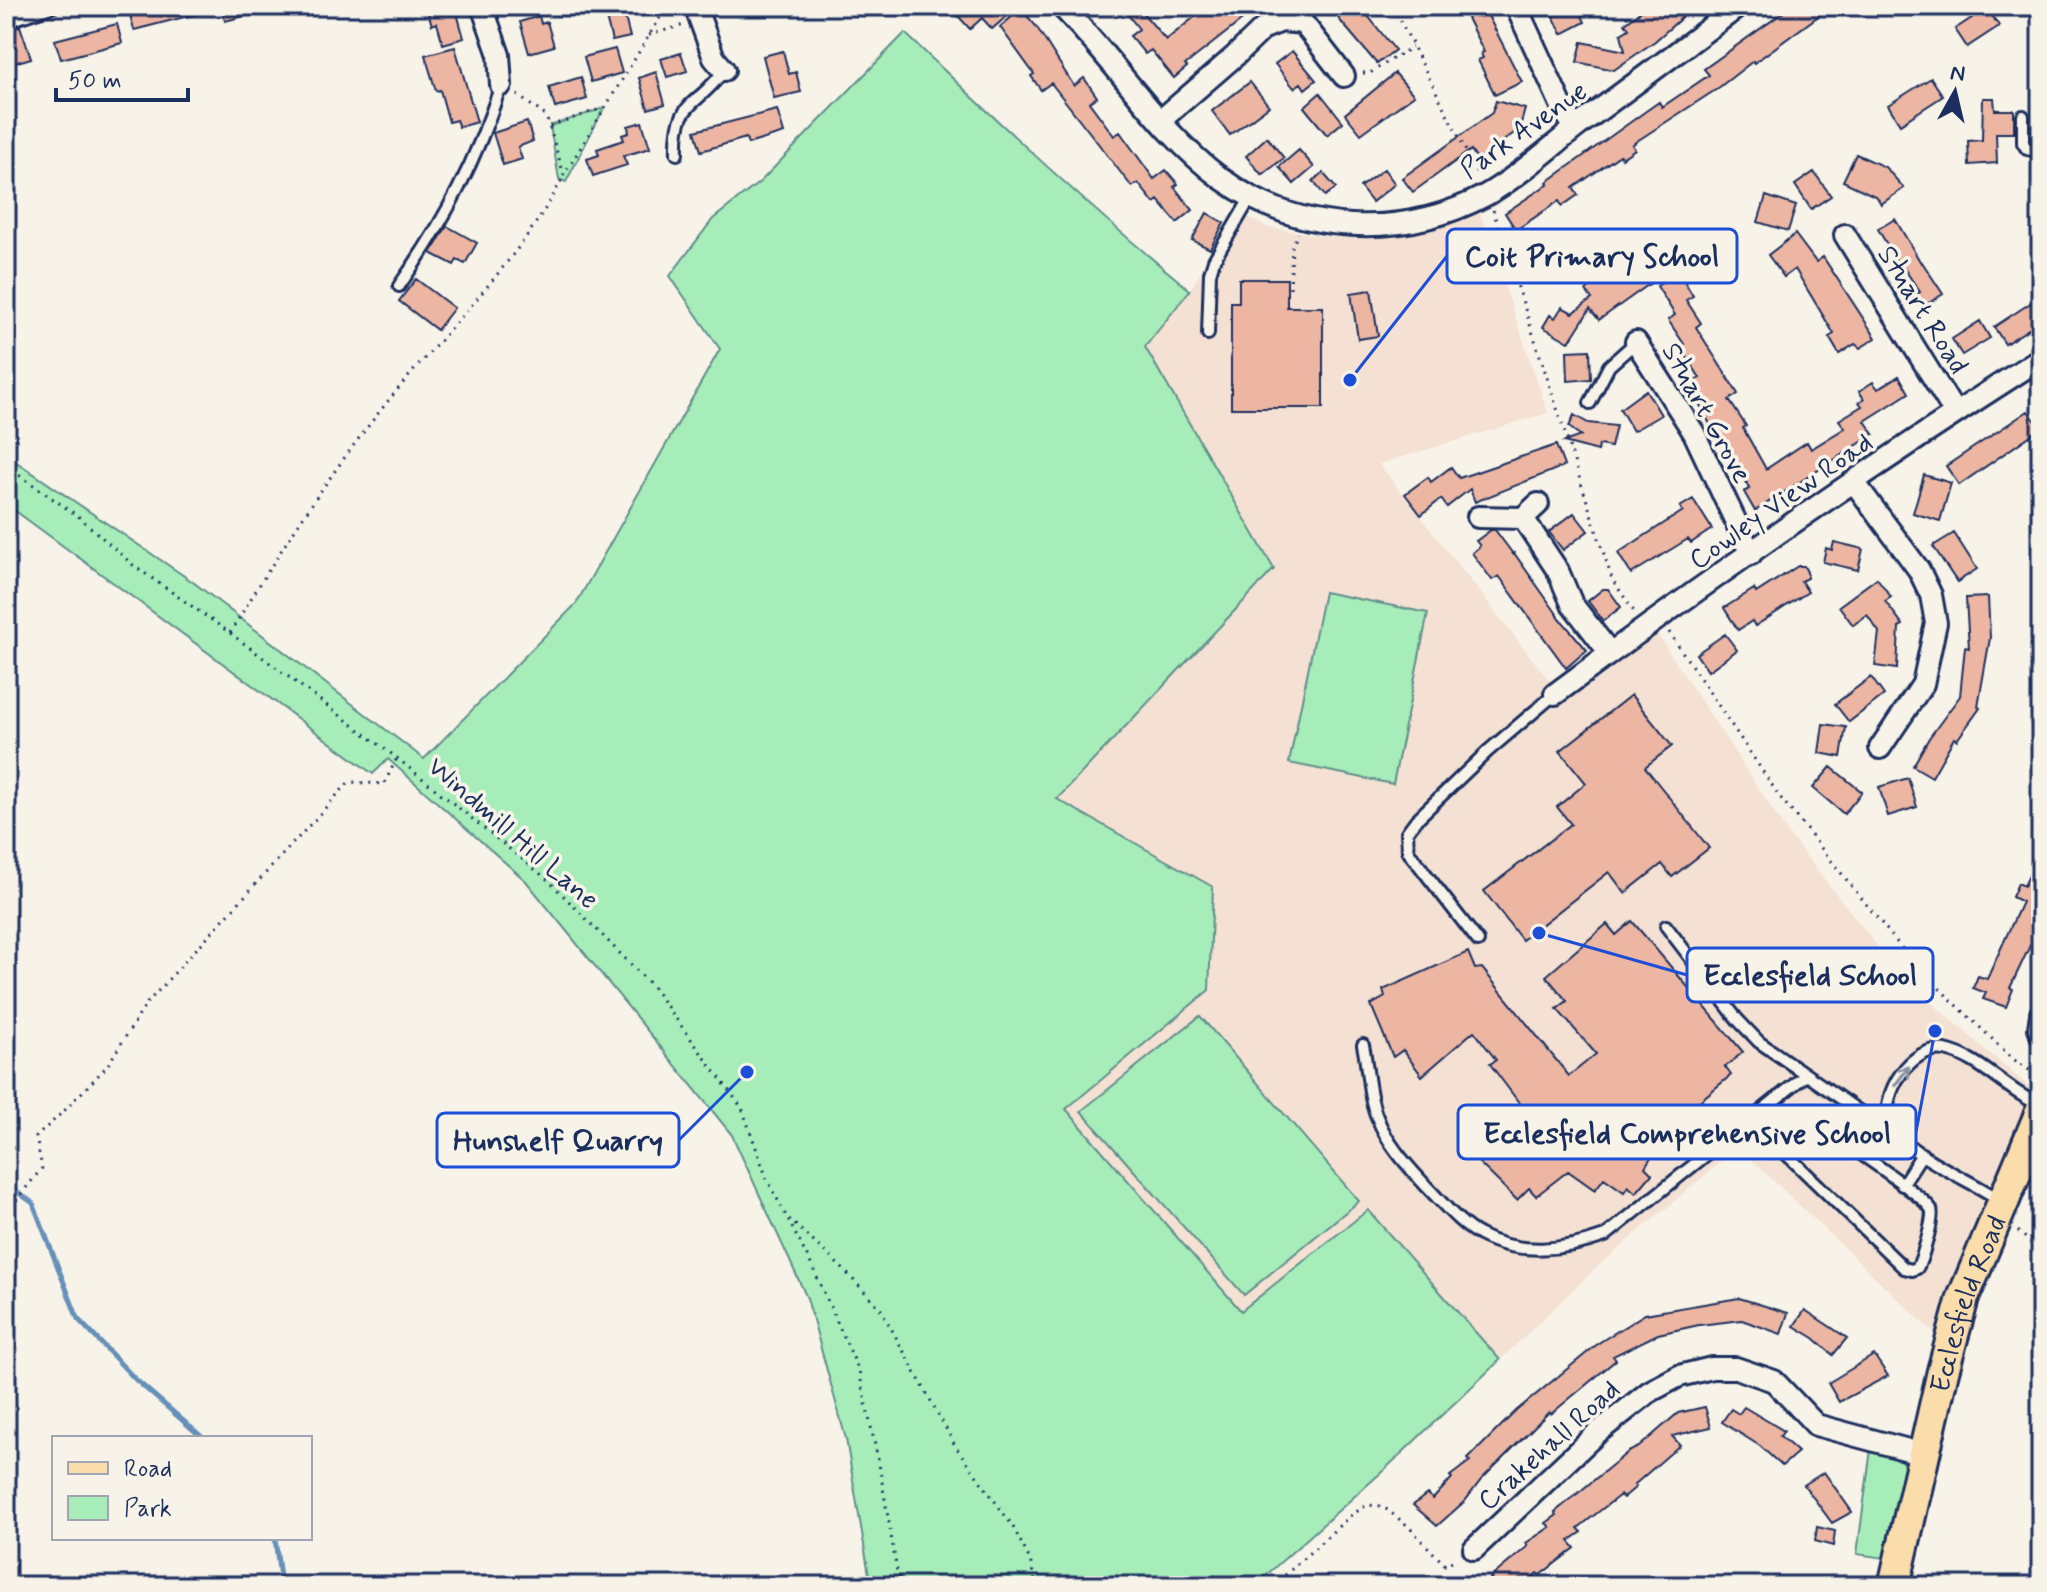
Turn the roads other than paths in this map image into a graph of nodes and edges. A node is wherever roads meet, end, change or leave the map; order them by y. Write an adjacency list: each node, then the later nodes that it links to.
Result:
1 (54, 6): 7 (lane)
2 (482, 6): 10 (street)
3 (1061, 6): 12 (street, Park Avenue)
4 (1516, 6): 13 (street)
5 (1739, 6): 13 (street, Park Avenue)
6 (698, 13): 8 (street)
7 (6, 22)
8 (724, 70): 15 (lane)
9 (1344, 76): 12 (street)
10 (501, 85): 18 (lane)
11 (2023, 116): 14 (lane)
12 (1161, 120): 16 (street, Park Avenue)
13 (1575, 128): 16 (street, Park Avenue)
14 (2041, 152)
15 (677, 154)
16 (1251, 197): 19 (lane)
17 (1845, 235): 23 (street, Stuart Road)
18 (399, 286)
19 (1208, 334)
20 (1636, 342): 22 (lane); 26 (street, Stuart Grove)
21 (2041, 358): 23 (street, Cowley View Road)
22 (1590, 403)
23 (1955, 413): 24 (street, Cowley View Road)
24 (1854, 482): 26 (street, Cowley View Road); 29 (street)
25 (1478, 517): 27 (street)
26 (1751, 554): 27 (street, Cowley View Road)
27 (1610, 653): 28 (street, Cowley View Road)
28 (1555, 694): 31 (lane)
29 (1880, 748)
30 (1666, 926): 35 (lane)
31 (1478, 941)
32 (2041, 1014): 33 (street)
33 (2041, 1035)
34 (1363, 1045): 35 (lane)
35 (1806, 1075): 38 (lane)
36 (2041, 1105): 38 (lane, one-way to 36)
37 (2041, 1112): 41 (main road, Ecclesfield Road)
38 (1890, 1124): 39 (lane)
39 (1922, 1154): 40 (lane); 41 (lane)
40 (1902, 1185): 40 (lane)
41 (2000, 1207): 42 (main road, Ecclesfield Road)
42 (1923, 1454): 43 (street, Crakehall Road); 44 (main road, Ecclesfield Road)
43 (1474, 1549)
44 (1894, 1586)

